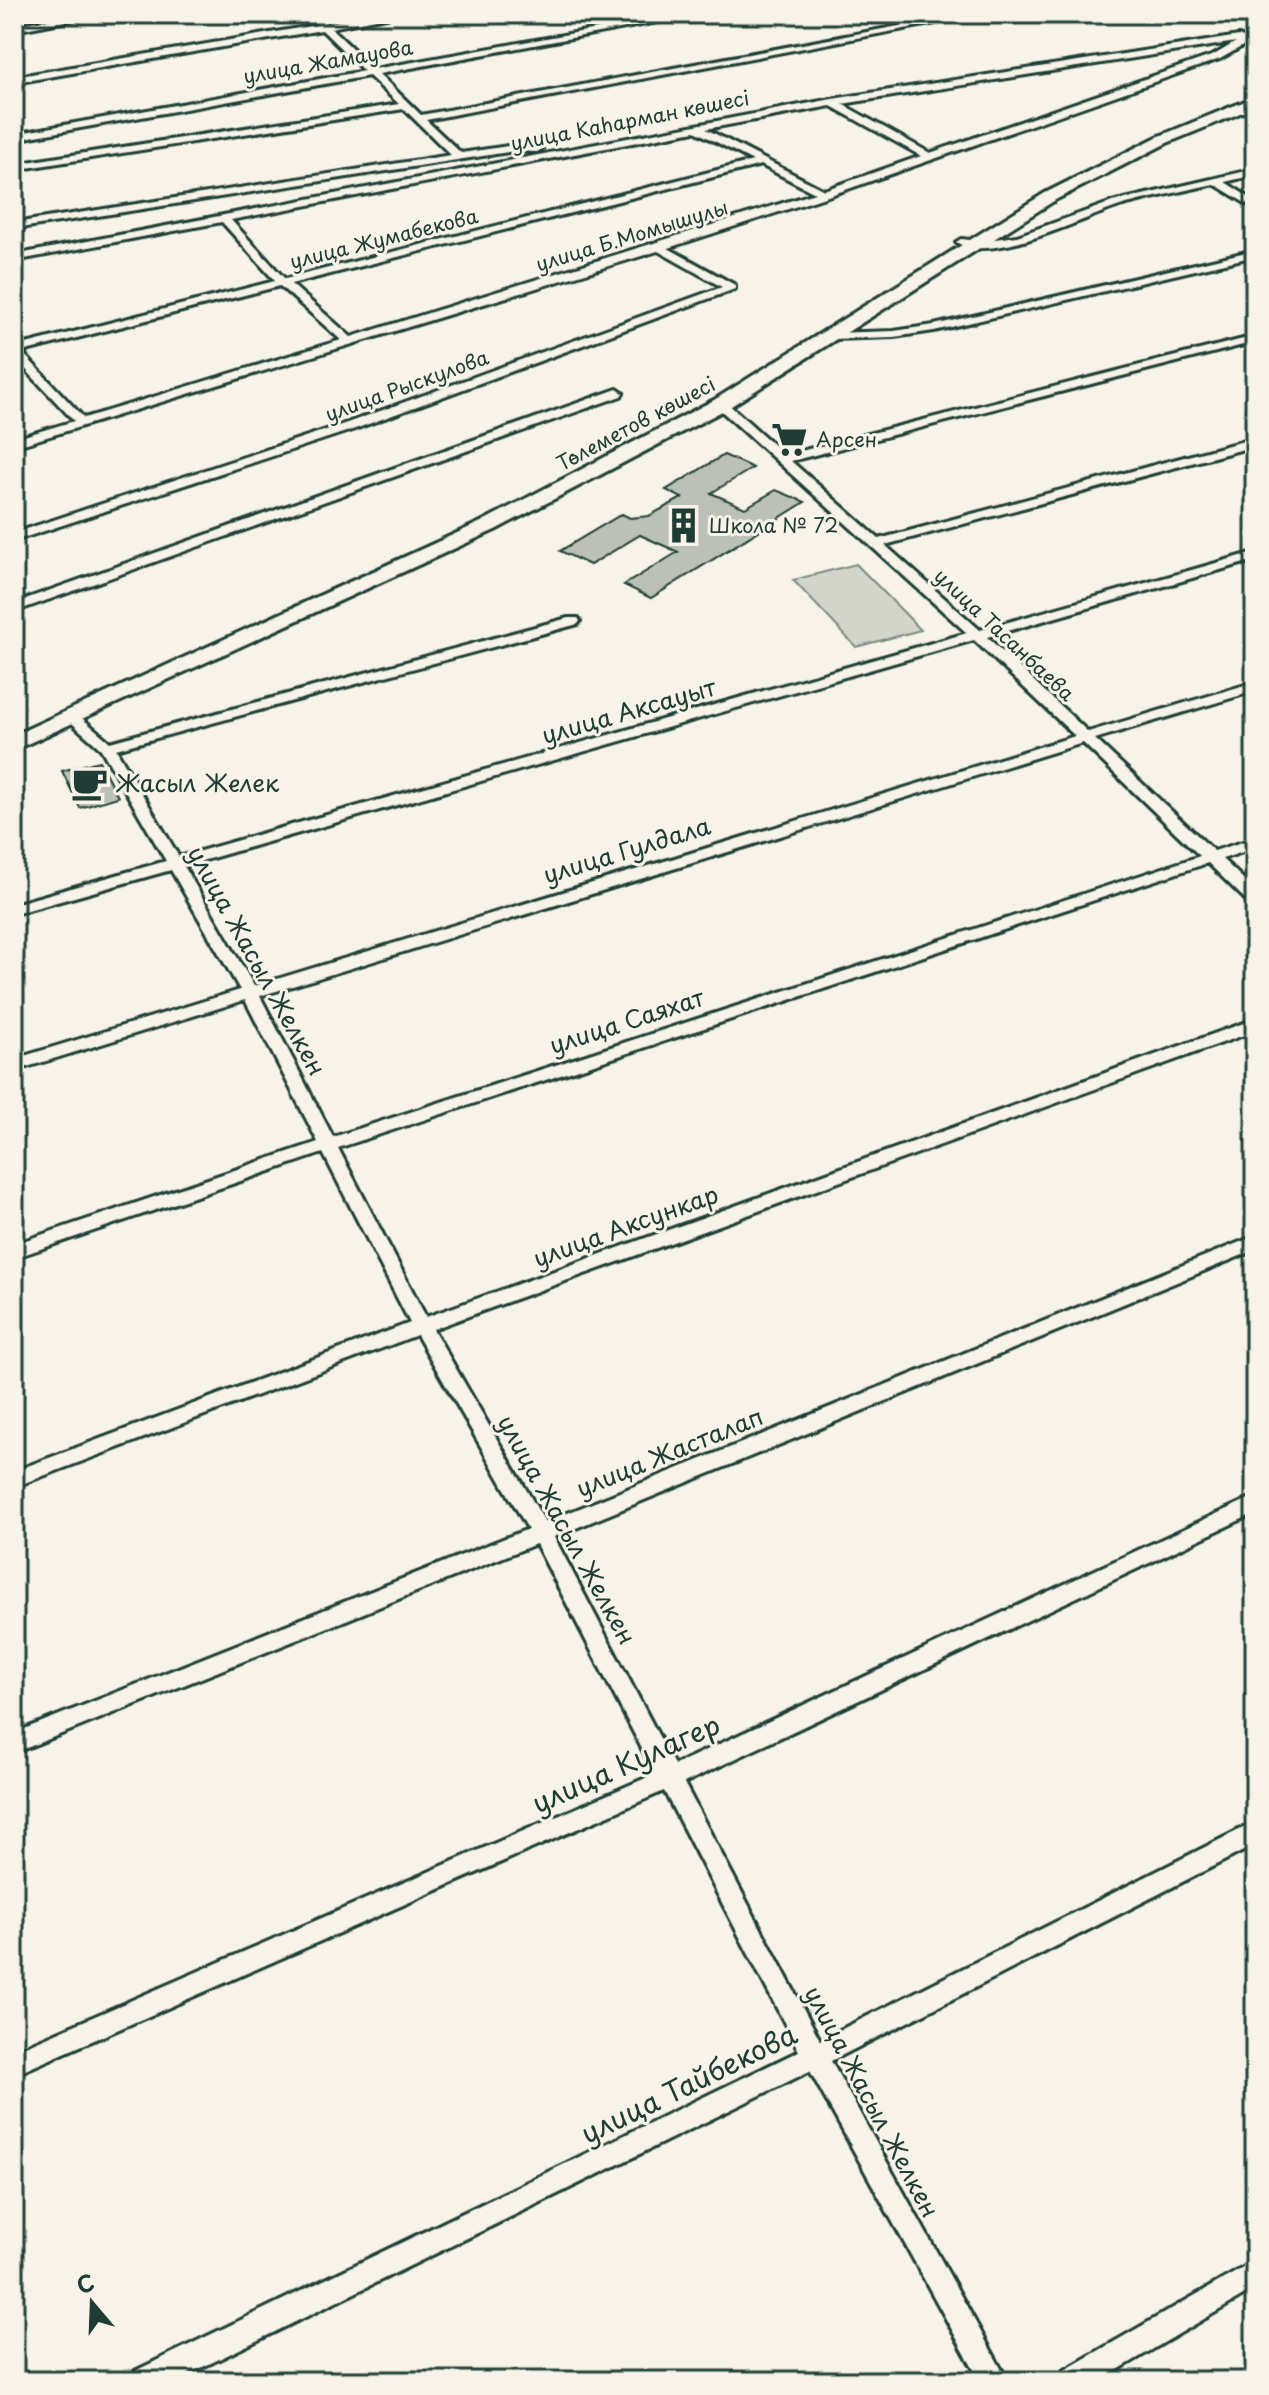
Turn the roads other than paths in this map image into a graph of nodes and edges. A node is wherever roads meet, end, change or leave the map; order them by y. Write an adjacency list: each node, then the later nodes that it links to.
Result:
1 (98, 14): 8 (street)
2 (311, 14): 7 (street)
3 (396, 14): 7 (street)
4 (695, 14): 10 (street, улица Жамауова)
5 (978, 14): 6 (street)
6 (958, 16): 16 (street)
7 (324, 26): 10 (street); 11 (street)
8 (14, 28)
9 (1253, 37): 13 (street, улица Каһарман көшесі); 20 (street, улица Б.Момышулы)
10 (371, 72): 15 (street); 18 (street, улица Жамауова)
11 (14, 80)
12 (1255, 95): 30 (main road, Төлеметов көшесі)
13 (832, 102): 17 (street, улица Каһарман көшесі); 20 (street)
14 (1255, 102): 30 (main road, Төлеметов көшесі)
15 (407, 106): 16 (street); 23 (street)
16 (420, 118): 21 (street)
17 (694, 127): 19 (street, улица Каһарман көшесі); 22 (street)
18 (14, 137)
19 (547, 154): 21 (street); 28 (street, улица Каһарман көшесі)
20 (928, 156): 26 (street, улица Б.Момышулы)
21 (459, 157): 29 (street)
22 (762, 162): 26 (street); 34 (street, улица Жумабекова)
23 (14, 167)
24 (1255, 172): 25 (street)
25 (1216, 181): 27 (street); 30 (street)
26 (824, 194): 31 (street, улица Б.Момышулы)
27 (1255, 206)
28 (224, 218): 33 (street, улица Каһарман көшесі); 34 (street)
29 (14, 226)
30 (968, 243): 35 (main road, Төлеметов көшесі); 53 (main road, Төлеметов көшесі)
31 (659, 247): 37 (street, улица Б.Момышулы); 45 (street, улица Рыскулова)
32 (1255, 253): 35 (street)
33 (14, 258)
34 (283, 283): 37 (street); 38 (street, улица Жумабекова)
35 (832, 336): 40 (main road, Төлеметов көшесі)
36 (1255, 339): 44 (street)
37 (349, 341): 41 (street, улица Б.Момышулы)
38 (14, 350): 41 (street)
39 (617, 393): 48 (street)
40 (721, 404): 44 (street, улица Тасанбаева); 52 (main road, Төлеметов көшесі)
41 (82, 423): 43 (street, улица Б.Момышулы)
42 (1255, 442): 46 (street)
43 (14, 443)
44 (783, 459): 46 (street, улица Тасанбаева)
45 (14, 537)
46 (876, 544): 50 (street, улица Тасанбаева)
47 (1255, 556): 50 (street, улица Аксауыт)
48 (14, 608)
49 (573, 621): 56 (street)
50 (977, 635): 54 (street, улица Тасанбаева); 59 (street, улица Аксауыт)
51 (1255, 686): 54 (street, улица Гулдала)
52 (72, 717): 55 (main road, Төлеметов көшесі); 56 (street, улица Жасыл Желкен)
53 (14, 731)
54 (1085, 738): 58 (street, улица Тасанбаева); 62 (street, улица Гулдала)
55 (14, 743)
56 (107, 747): 59 (street, улица Жасыл Желкен)
57 (1255, 843): 58 (street, улица Саяхат)
58 (1211, 857): 60 (street, улица Тасанбаева); 65 (street, улица Саяхат)
59 (173, 864): 61 (street, улица Аксауыт); 62 (street, улица Жасыл Желкен)
60 (1255, 899)
61 (14, 909)
62 (249, 991): 64 (street, улица Гулдала); 65 (street, улица Жасыл Желкен)
63 (1255, 1025): 68 (street, улица Аксункар)
64 (14, 1065)
65 (327, 1145): 67 (street, улица Саяхат); 68 (street, улица Жасыл Желкен)
66 (1255, 1243): 71 (street, улица Жасталап)
67 (14, 1251)
68 (421, 1326): 69 (street, улица Аксункар); 71 (street, улица Жасыл Желкен)
69 (14, 1479)
70 (1255, 1504): 73 (street, улица Кулагер)
71 (541, 1533): 72 (street, улица Жасталап); 73 (street, улица Жасыл Желкен)
72 (14, 1743)
73 (670, 1778): 75 (street, улица Жасыл Желкен); 76 (street, улица Кулагер)
74 (1255, 1833): 75 (street, улица Тайбекова)
75 (815, 2056): 78 (street, улица Тайбекова); 79 (street, улица Жасыл Желкен)
76 (14, 2063)
77 (1255, 2274): 80 (street)
78 (145, 2381)
79 (995, 2381)
80 (1073, 2381)

